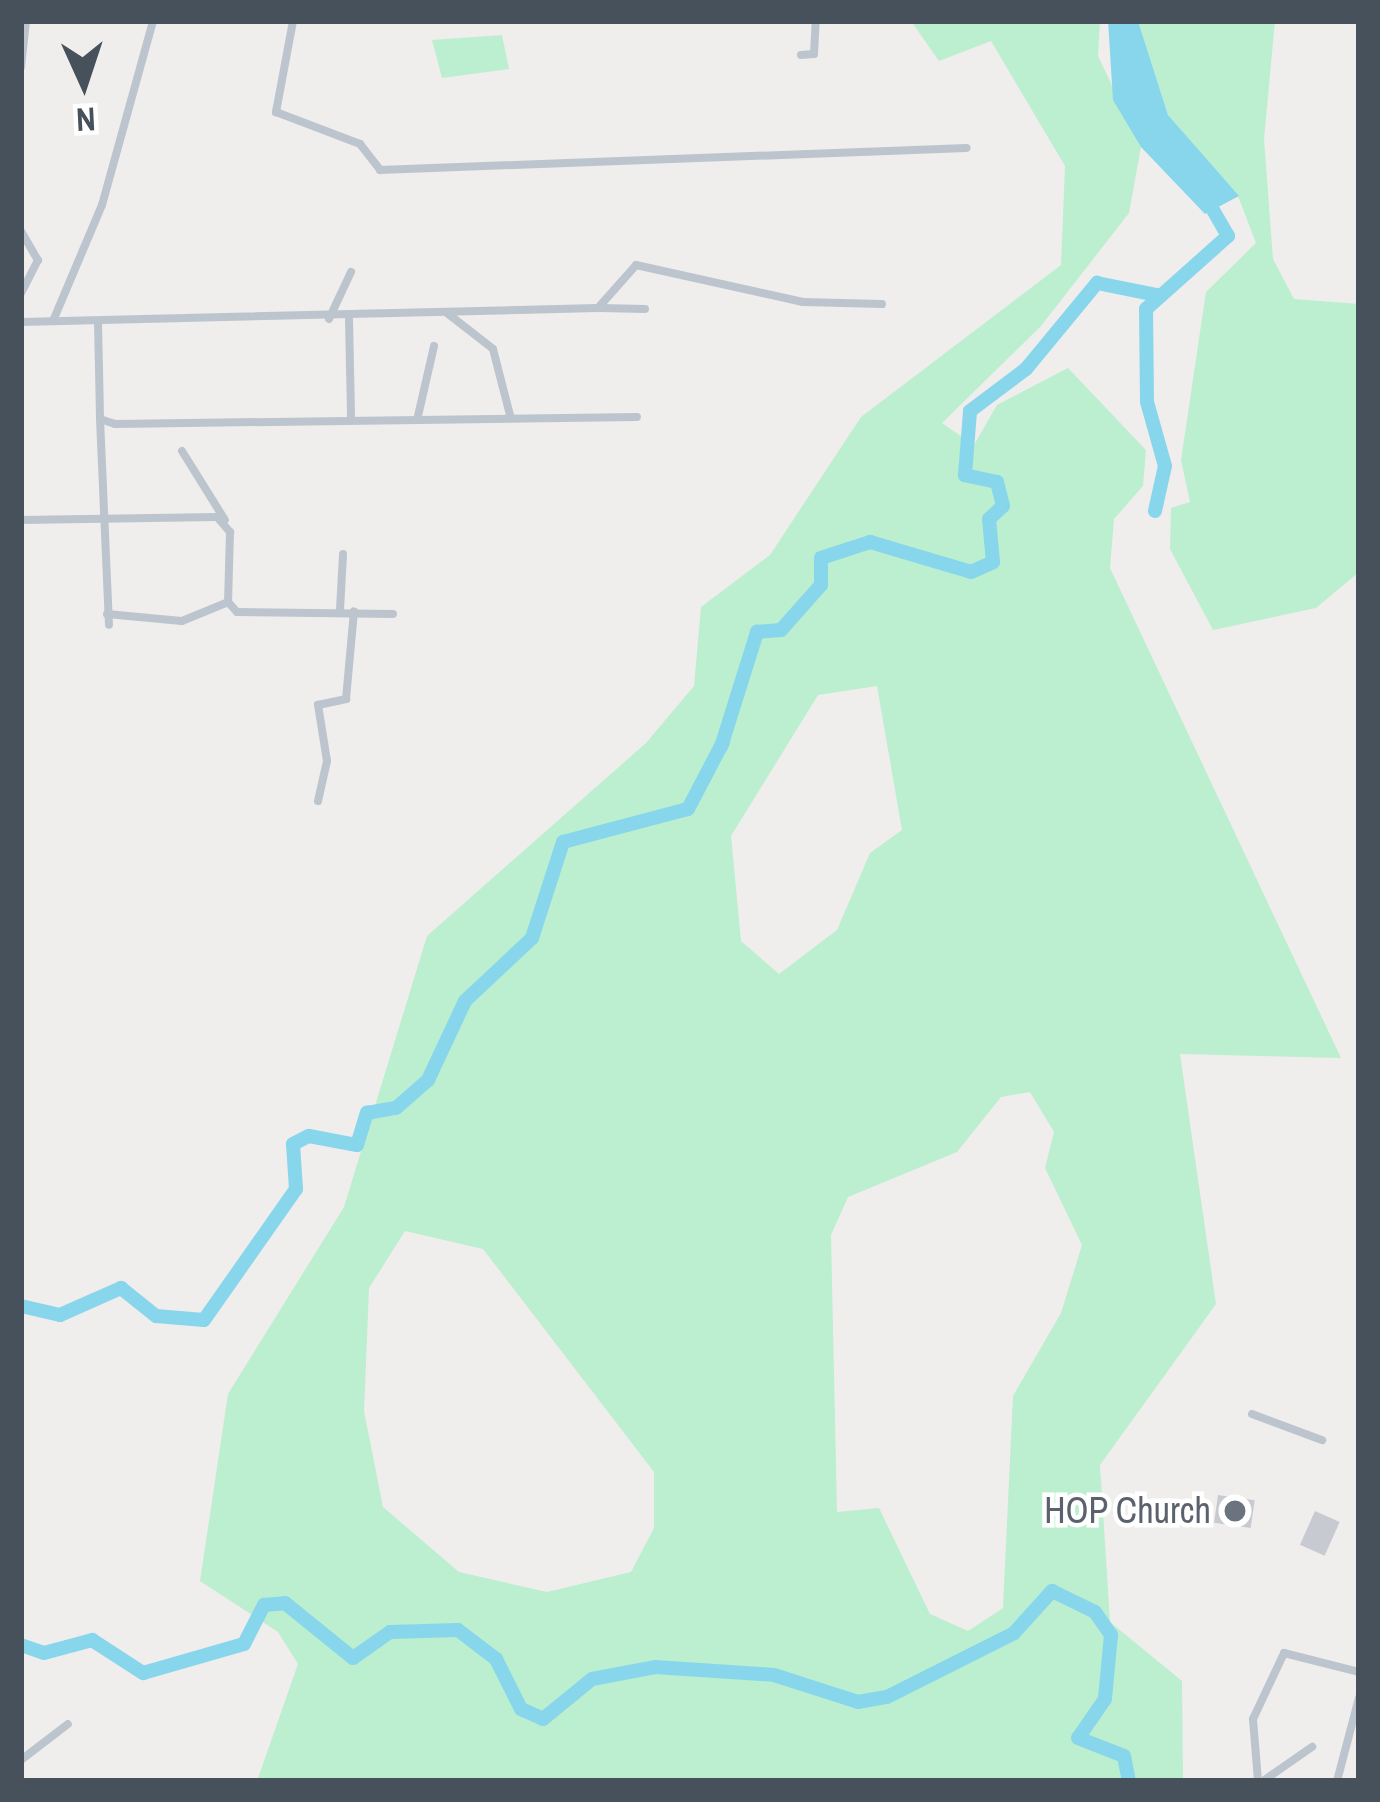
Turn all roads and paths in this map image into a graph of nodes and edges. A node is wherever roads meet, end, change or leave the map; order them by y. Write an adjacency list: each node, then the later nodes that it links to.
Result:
1 (26, 21): 6 (street)
2 (153, 21): 17 (street)
3 (293, 21): 7 (street)
4 (816, 21): 5 (street)
5 (800, 55)
6 (21, 67)
7 (967, 148)
8 (21, 231): 10 (street)
9 (351, 272): 16 (street)
10 (21, 293)
11 (882, 304): 12 (street)
12 (598, 308): 13 (street); 14 (street)
13 (645, 309)
14 (447, 313): 15 (street); 21 (street)
15 (349, 319): 16 (street); 24 (street)
16 (328, 320): 19 (street)
17 (53, 321): 18 (street); 19 (street)
18 (21, 322)
19 (98, 322): 25 (street)
20 (434, 346): 22 (street)
21 (510, 415): 22 (street); 23 (street)
22 (418, 416): 24 (street)
23 (637, 417)
24 (351, 418): 25 (street)
25 (100, 419): 28 (street)
26 (182, 451): 29 (street)
27 (21, 520): 28 (street)
28 (101, 520): 29 (street); 31 (street)
29 (225, 520): 31 (street)
30 (343, 554): 32 (street)
31 (228, 602): 32 (street)
32 (340, 610): 33 (street)
33 (354, 611): 34 (street); 35 (street)
34 (393, 614)
35 (318, 801)
36 (1252, 1414): 37 (street)
37 (1322, 1440)
38 (1359, 1672): 43 (street)
39 (1359, 1698): 44 (street)
40 (68, 1724): 42 (street)
41 (1312, 1747): 43 (street)
42 (21, 1760)
43 (1260, 1781)
44 (1337, 1781)

